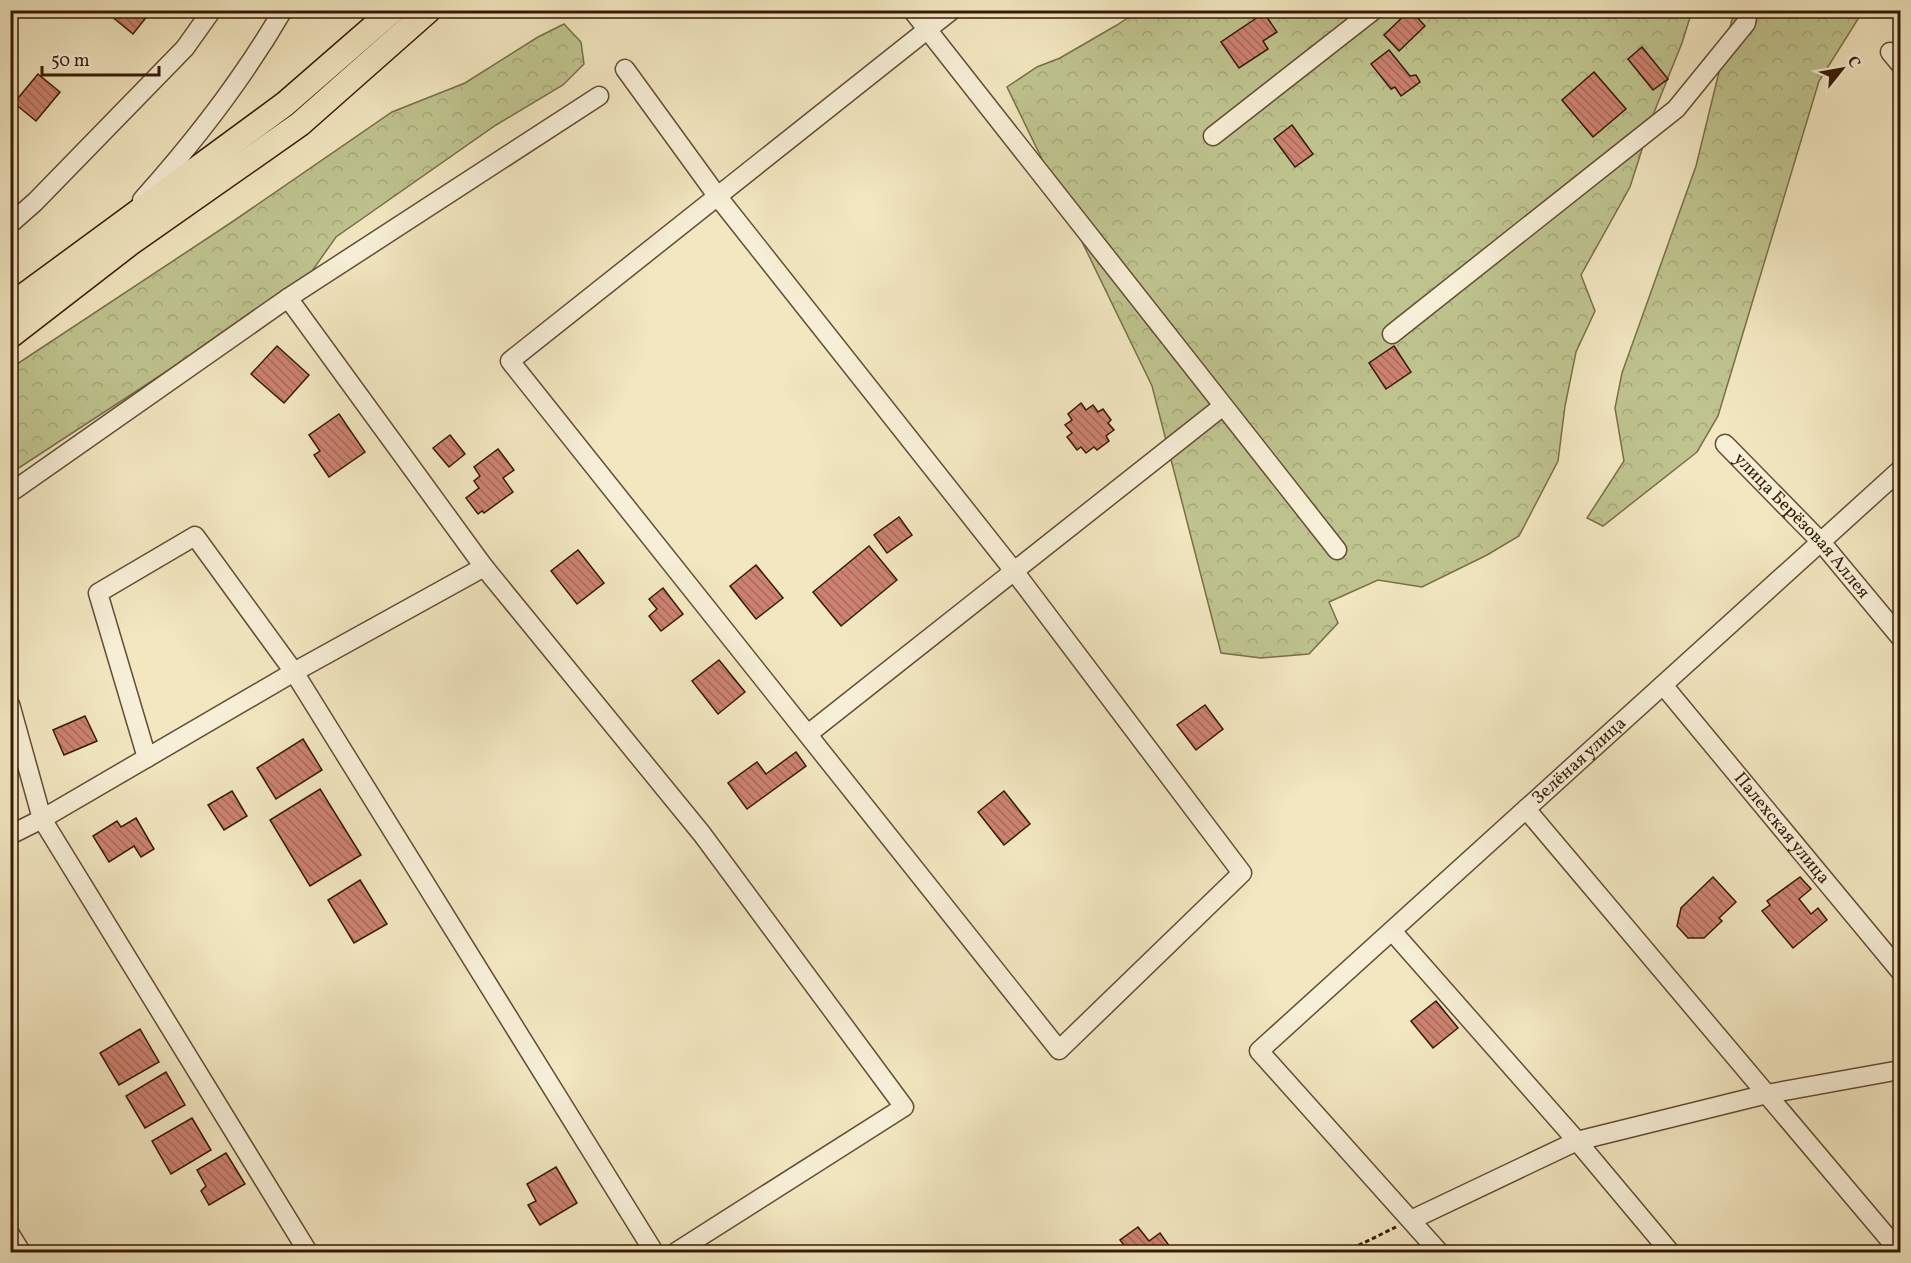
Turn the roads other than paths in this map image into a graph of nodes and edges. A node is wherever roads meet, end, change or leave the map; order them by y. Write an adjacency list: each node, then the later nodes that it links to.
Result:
1 (212, 10): 14 (street)
2 (283, 10): 15 (street)
3 (393, 10): 15 (main road)
4 (429, 10): 15 (main road)
5 (912, 10): 9 (street)
6 (952, 10): 9 (street)
7 (1374, 10): 12 (street)
8 (1748, 10): 18 (street)
9 (927, 30): 13 (street); 20 (street)
10 (625, 69): 13 (street)
11 (599, 96): 16 (street)
12 (1213, 136)
13 (718, 197): 27 (street); 32 (street)
14 (10, 225)
15 (123, 236): 17 (main road); 19 (main road)
16 (288, 298): 23 (street); 26 (street)
17 (10, 306)
18 (1392, 334)
19 (10, 336)
20 (1223, 406): 25 (street); 27 (street)
21 (1725, 444): 24 (street, улица Берёзовая Аллея)
22 (1900, 470): 24 (street, Зелёная улица)
23 (10, 492)
24 (1821, 542): 28 (street, улица Берёзовая Аллея); 30 (street, Зелёная улица)
25 (1337, 550)
26 (484, 567): 29 (street); 48 (street)
27 (1014, 571): 32 (street); 32 (street)
28 (1900, 637)
29 (294, 672): 33 (street); 33 (street); 47 (street)
30 (1663, 685): 34 (street, Зелёная улица); 38 (street, Палехская улица)
31 (10, 704): 35 (street)
32 (808, 734)
33 (147, 758): 35 (street)
34 (1526, 809): 37 (street, Зелёная улица); 40 (street)
35 (42, 819): 36 (street); 46 (street)
36 (10, 835)
37 (1392, 931): 41 (street); 42 (street, Зелёная улица)
38 (1900, 970)
39 (1900, 1070): 40 (street)
40 (1767, 1094): 41 (street); 44 (street)
41 (1577, 1141): 42 (street); 50 (street)
42 (1411, 1220): 49 (street)
43 (10, 1234): 45 (street)
44 (1899, 1251)
45 (21, 1252)
46 (308, 1252)
47 (654, 1252)
48 (676, 1252)
49 (1439, 1252)
50 (1670, 1252)

